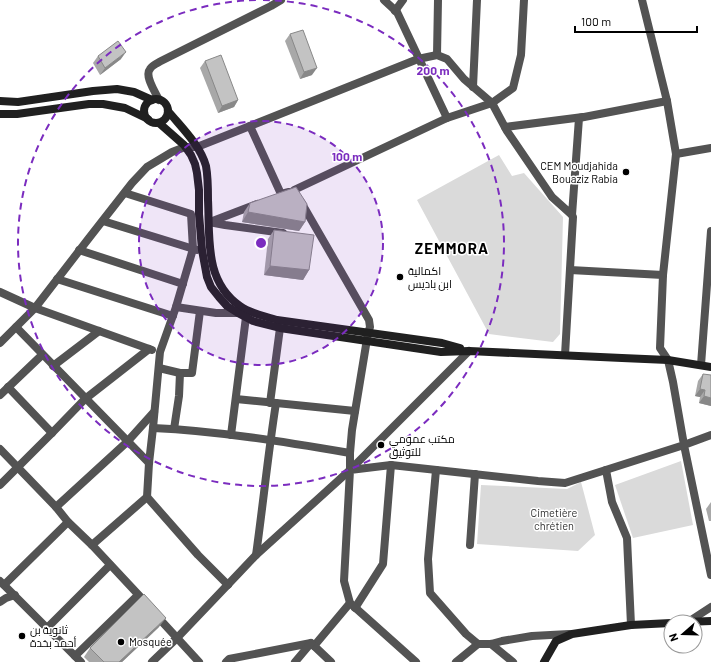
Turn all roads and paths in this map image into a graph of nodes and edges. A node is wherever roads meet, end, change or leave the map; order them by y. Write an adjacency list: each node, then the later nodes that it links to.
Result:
1 (281, 0): 12 (street)
2 (384, 0): 8 (street)
3 (404, 0): 8 (street)
4 (438, 0): 9 (street)
5 (477, 0): 11 (street)
6 (524, 0): 15 (street)
7 (642, 0): 14 (street)
8 (395, 11): 10 (street)
9 (437, 55): 10 (street); 11 (street)
10 (418, 59): 19 (street); 22 (street)
11 (473, 87): 15 (street)
12 (156, 100): 13 (main road); 16 (main road); 20 (main road)
13 (0, 101)
14 (667, 101): 18 (street); 27 (street)
15 (492, 103): 19 (street); 23 (street)
16 (168, 111): 21 (main road); 25 (main road)
17 (0, 114): 20 (main road)
18 (583, 117): 23 (street); 31 (street)
19 (446, 118): 28 (street)
20 (148, 119): 21 (main road)
21 (159, 123): 24 (main road)
22 (250, 126): 25 (street); 30 (street)
23 (505, 127): 31 (street)
24 (185, 147): 25 (street); 29 (street); 38 (main road)
25 (196, 147): 33 (main road)
26 (711, 148): 27 (street)
27 (676, 154): 41 (street)
28 (294, 190): 30 (street); 54 (street)
29 (125, 193): 32 (street); 36 (street)
30 (274, 197): 33 (street)
31 (572, 215): 40 (street)
32 (103, 221): 36 (street); 37 (street)
33 (209, 222): 35 (street); 54 (main road)
34 (711, 231): 39 (street)
35 (293, 235)
36 (193, 249): 38 (street); 43 (street)
37 (79, 250): 42 (street); 43 (street)
38 (202, 252): 48 (main road)
39 (710, 256): 62 (street)
40 (570, 270): 41 (street); 59 (street)
41 (663, 275): 61 (street)
42 (57, 279): 46 (street); 49 (street)
43 (183, 284): 45 (street)
44 (0, 292): 46 (street)
45 (176, 306): 47 (street); 49 (street)
46 (35, 308): 51 (street); 53 (street)
47 (200, 311): 48 (street); 66 (street)
48 (238, 313): 50 (main road)
49 (173, 316): 58 (street)
50 (246, 317): 52 (main road); 70 (street)
51 (16, 327): 55 (street); 60 (street)
52 (280, 328): 54 (main road); 71 (street)
53 (99, 331): 56 (street); 63 (street)
54 (367, 337): 57 (main road); 72 (street)
55 (0, 343)
56 (149, 349): 58 (street); 69 (street)
57 (468, 351): 59 (main road); 87 (street)
58 (160, 352): 65 (street)
59 (565, 354): 61 (main road)
60 (42, 355): 63 (street); 67 (street)
61 (668, 360): 62 (main road); 81 (street)
62 (701, 365): 64 (main road)
63 (53, 366): 69 (street)
64 (711, 367)
65 (159, 368): 66 (street); 73 (street)
66 (180, 373): 75 (street)
67 (8, 387): 68 (street); 76 (street)
68 (0, 395)
69 (85, 399): 76 (street); 80 (street)
70 (236, 400): 71 (street); 77 (street)
71 (273, 403): 72 (street); 79 (street)
72 (355, 411): 83 (street)
73 (154, 412): 74 (street); 80 (street)
74 (153, 428): 75 (street); 84 (street)
75 (174, 429): 77 (street)
76 (52, 434): 86 (street)
77 (231, 435): 79 (street)
78 (711, 435): 81 (street)
79 (270, 440): 83 (street); 99 (street)
80 (127, 442): 84 (street); 93 (street)
81 (684, 445): 89 (street); 96 (street)
82 (0, 449): 86 (street)
83 (350, 454): 87 (street)
84 (149, 463): 92 (street)
85 (391, 465): 87 (street); 88 (street); 107 (street)
86 (18, 468): 91 (street); 93 (street)
87 (350, 470): 99 (street); 107 (street)
88 (436, 470): 90 (street); 115 (street)
89 (606, 470): 90 (street); 111 (street)
90 (475, 474): 98 (street)
91 (0, 485)
92 (147, 497): 97 (street); 103 (street)
93 (56, 507): 94 (street)
94 (68, 522): 97 (street); 102 (street)
95 (711, 529): 96 (street)
96 (702, 530): 101 (street)
97 (92, 545): 100 (street)
98 (470, 545)
99 (256, 555): 103 (street)
100 (110, 565): 105 (street); 112 (street)
101 (711, 575)
102 (2, 583): 104 (street)
103 (228, 585): 114 (street)
104 (15, 595): 106 (street); 112 (street)
105 (138, 595): 114 (street); 118 (street)
106 (0, 602)
107 (352, 605): 117 (street); 124 (street)
108 (711, 607): 109 (street)
109 (700, 614)
110 (663, 623): 111 (main road)
111 (631, 625): 113 (main road)
112 (47, 628): 118 (street)
113 (572, 634): 116 (street); 127 (main road)
114 (177, 638): 119 (street); 120 (street)
115 (478, 644): 116 (street); 125 (street)
116 (491, 644): 126 (street)
117 (312, 645): 121 (street); 122 (street); 123 (street)
118 (78, 659)
119 (152, 662)
120 (199, 662)
121 (226, 662)
122 (295, 662)
123 (332, 662)
124 (416, 662)
125 (456, 662)
126 (513, 662)
127 (544, 662)

